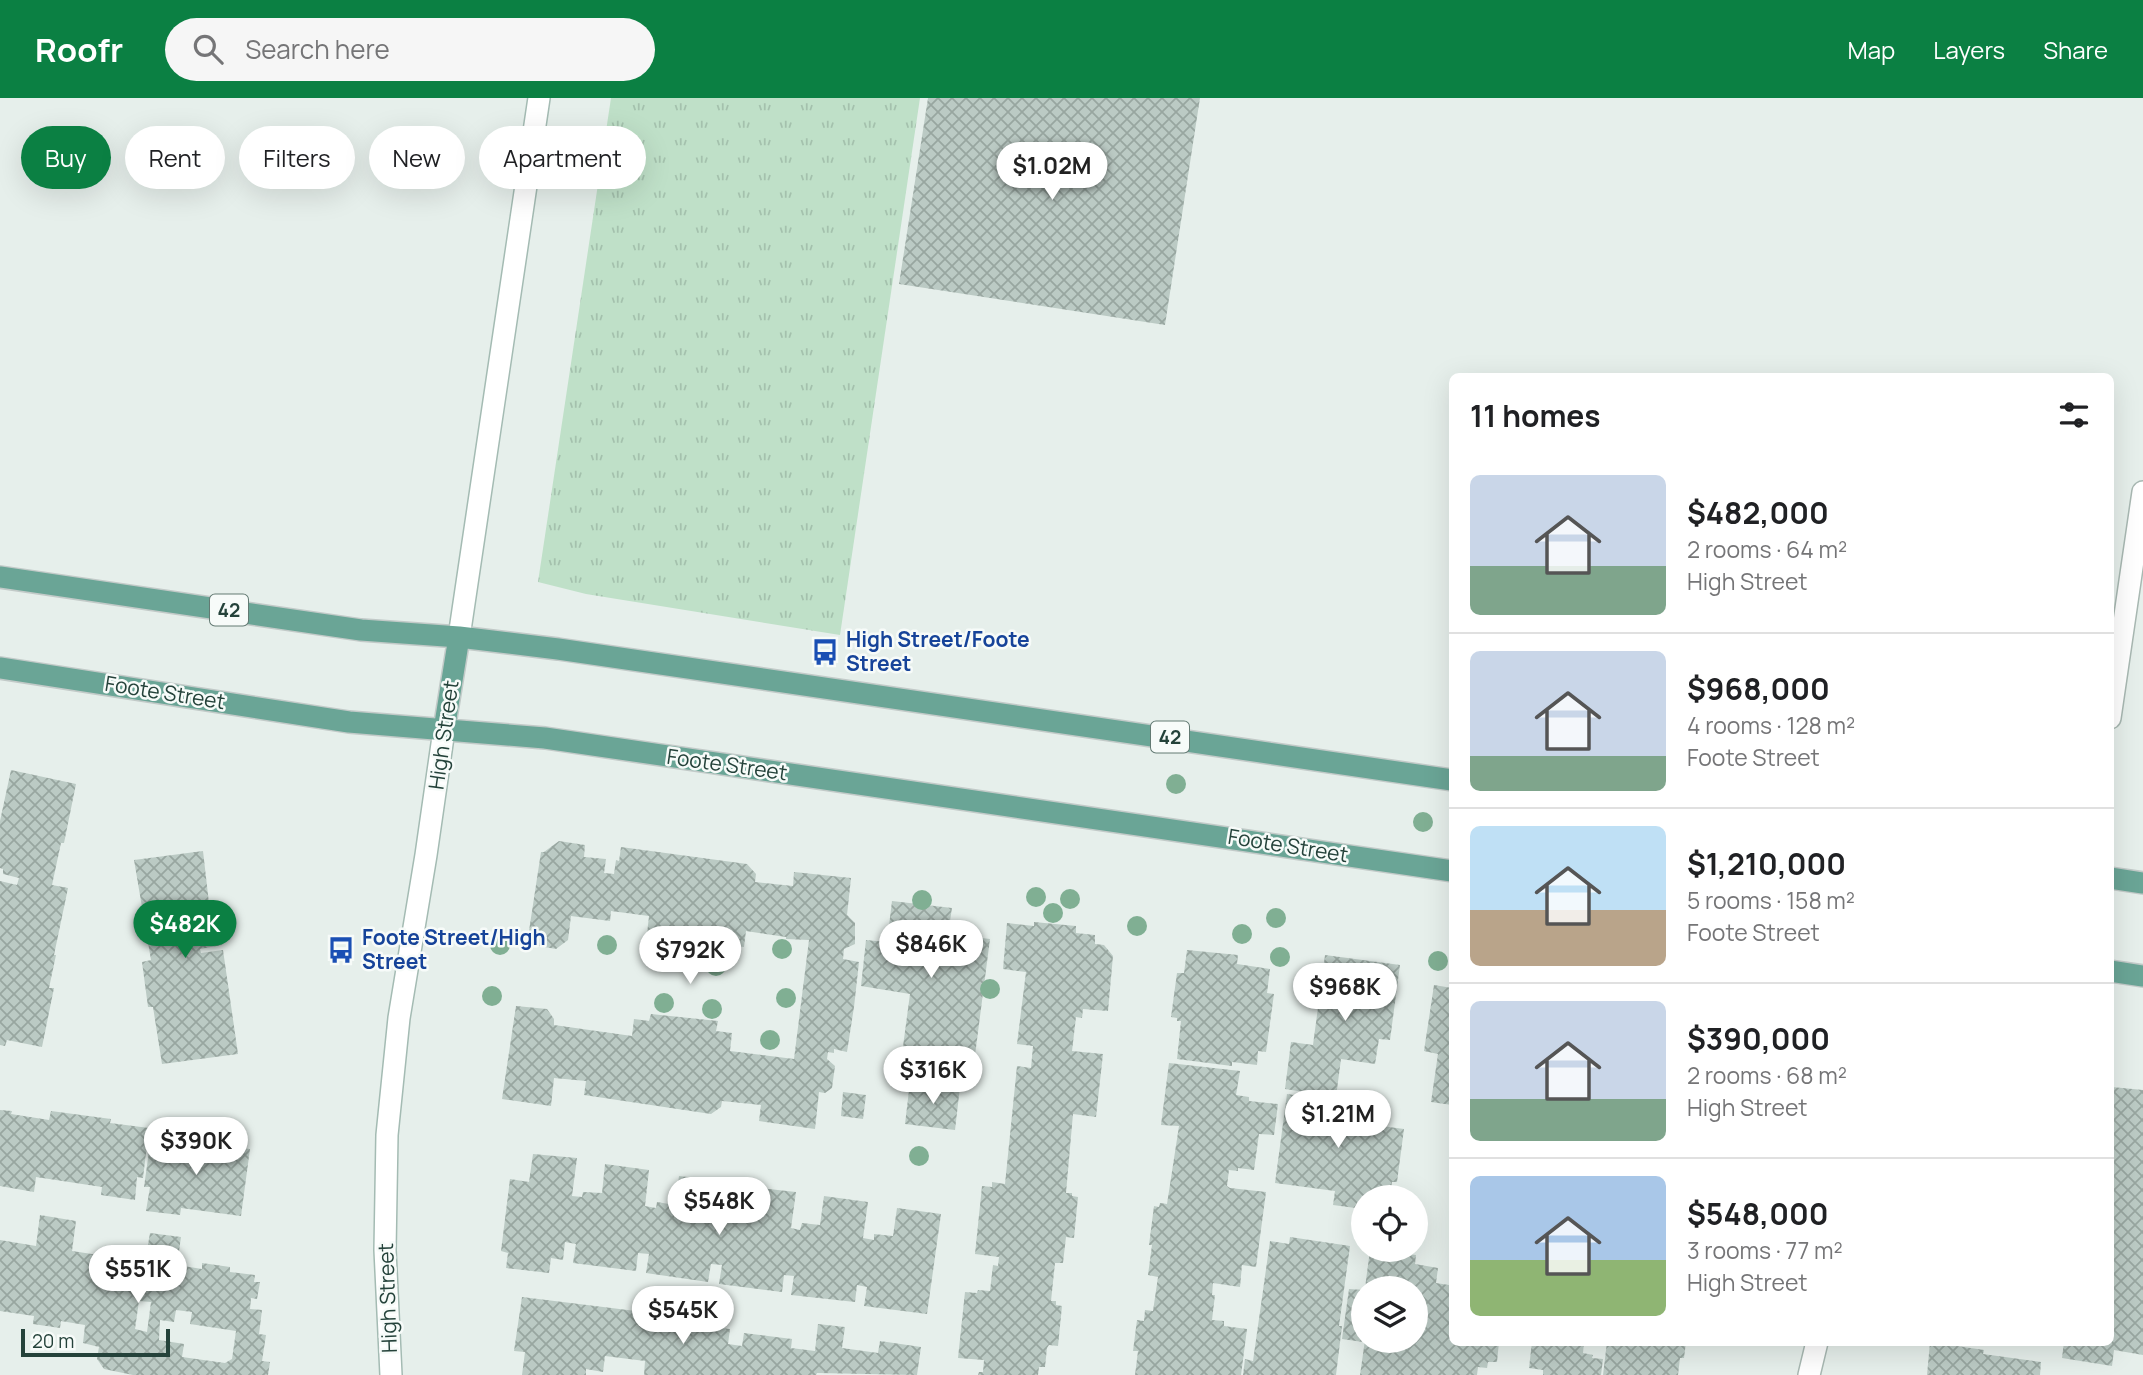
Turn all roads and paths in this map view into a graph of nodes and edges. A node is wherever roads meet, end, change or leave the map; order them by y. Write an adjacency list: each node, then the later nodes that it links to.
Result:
1 (539, 98): 4 (main road, High Street)
2 (2143, 492): 6 (main road)
3 (0, 576): 4 (main road, 42)
4 (458, 637): 7 (main road, High Street); 8 (main road, 42)
5 (0, 668): 7 (main road, Foote Street)
6 (2114, 691)
7 (444, 730): 9 (main road, Foote Street); 15 (main road, High Street)
8 (1449, 780)
9 (1449, 871)
10 (2114, 879): 11 (main road)
11 (2143, 883)
12 (2114, 972): 13 (main road)
13 (2143, 976)
14 (1816, 1346): 16 (main road)
15 (391, 1375)
16 (1809, 1375)

